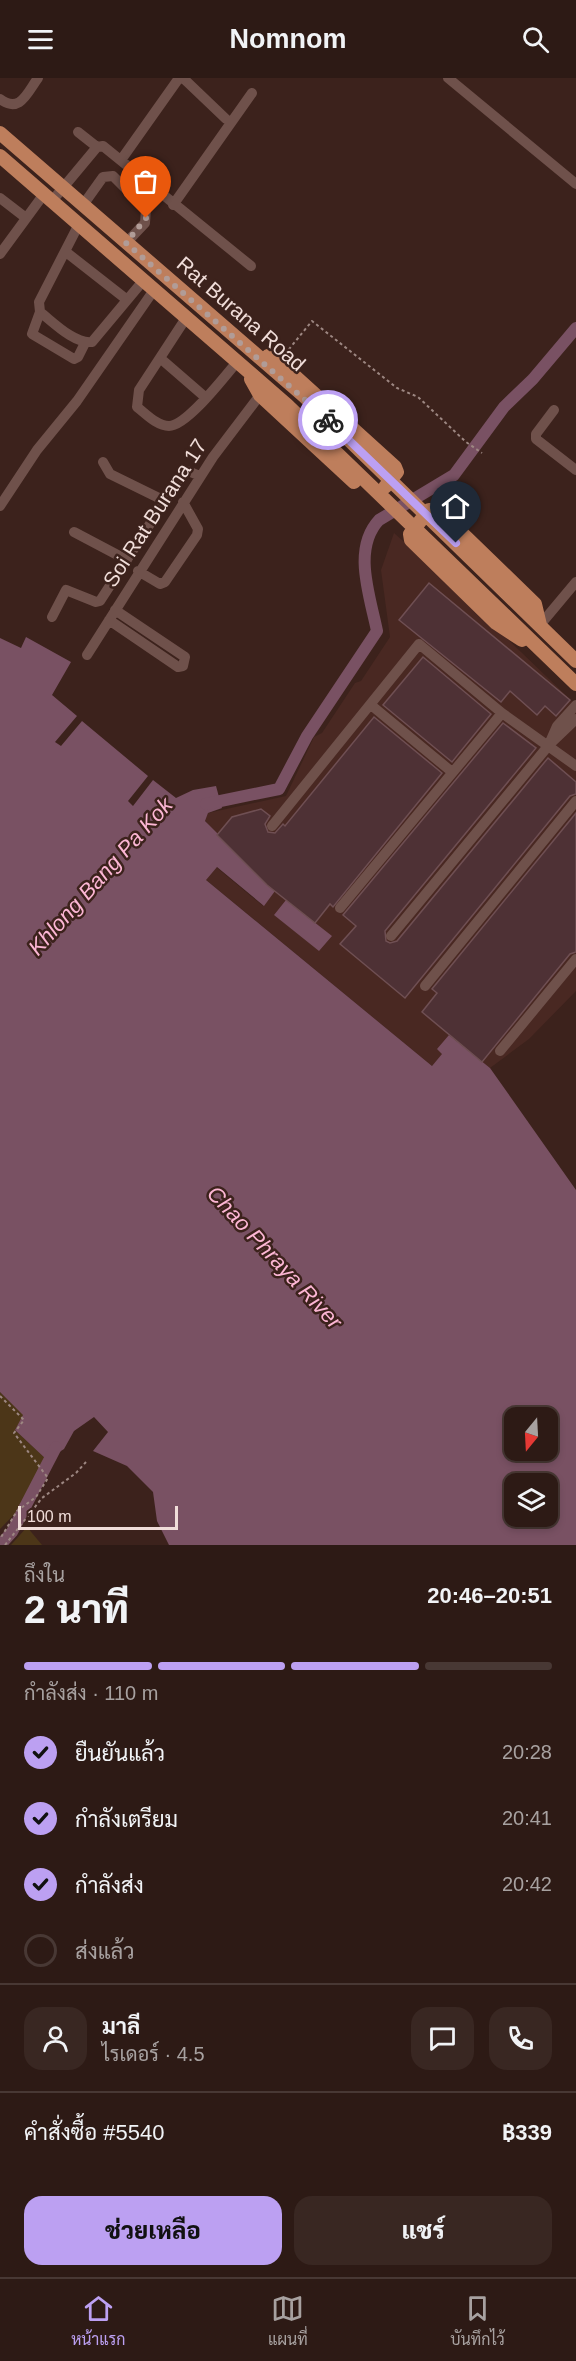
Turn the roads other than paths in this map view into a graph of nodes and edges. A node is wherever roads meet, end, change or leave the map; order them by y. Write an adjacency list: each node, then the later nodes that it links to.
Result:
1 (38, 78): 5 (street)
2 (181, 78): 6 (street); 11 (street)
3 (449, 80): 12 (street)
4 (252, 93): 17 (street)
5 (0, 99)
6 (226, 119)
7 (78, 132): 9 (street)
8 (0, 133): 13 (main road, Rat Burana Road)
9 (97, 147): 11 (street); 13 (street)
10 (0, 156): 14 (main road, Rat Burana Road)
11 (121, 160): 17 (street)
12 (576, 184)
13 (63, 188): 14 (street); 16 (main road, Rat Burana Road)
14 (48, 197): 18 (street); 19 (main road, Rat Burana Road)
15 (0, 198): 18 (street)
16 (83, 205): 20 (main road, Rat Burana Road); 20 (street)
17 (173, 205): 23 (street)
18 (26, 218): 22 (street)
19 (79, 224): 21 (street); 24 (main road, Rat Burana Road)
20 (126, 243): 29 (main road, Rat Burana Road)
21 (66, 252): 26 (street); 27 (street)
22 (0, 254)
23 (251, 266)
24 (143, 280): 25 (main road, Rat Burana Road); 26 (street)
25 (154, 290): 28 (main road, Rat Burana Road); 41 (street)
26 (126, 299): 30 (street)
27 (40, 312): 30 (street); 30 (street)
28 (186, 318): 31 (street); 32 (main road, Rat Burana Road)
29 (223, 327): 33 (main road); 49 (main road, Rat Burana Road)
30 (85, 343)
31 (160, 358): 34 (street); 34 (street)
32 (240, 364): 33 (main road); 34 (street); 51 (main road, Rat Burana Road)
33 (260, 395): 38 (street, Soi Rat Burana 17)
34 (206, 397)
35 (554, 410): 37 (street)
36 (103, 462): 39 (street)
37 (576, 470)
38 (200, 476): 39 (street); 40 (street, Soi Rat Burana 17)
39 (165, 501): 43 (street)
40 (183, 502): 44 (street, Soi Rat Burana 17); 44 (street)
41 (0, 506)
42 (74, 532): 43 (street)
43 (127, 560): 47 (street)
44 (138, 571): 46 (street, Soi Rat Burana 17)
45 (576, 582): 49 (street)
46 (115, 610): 48 (street, Soi Rat Burana 17); 48 (street)
47 (52, 617)
48 (109, 620): 50 (street, Soi Rat Burana 17)
49 (540, 625): 51 (main road); 52 (main road, Rat Burana Road)
50 (87, 656)
51 (551, 660): 53 (main road, Rat Burana Road)
52 (576, 661)
53 (576, 684)
54 (371, 705): 56 (street); 60 (street); 62 (street)
55 (576, 705): 58 (street)
56 (502, 713): 58 (street); 60 (street)
57 (576, 719): 58 (street)
58 (549, 745): 59 (street); 64 (street)
59 (576, 766)
60 (452, 772): 63 (street)
61 (576, 801): 66 (street)
62 (272, 826)
63 (340, 908)
64 (391, 936)
65 (576, 959): 67 (street)
66 (424, 986)
67 (500, 1051)

